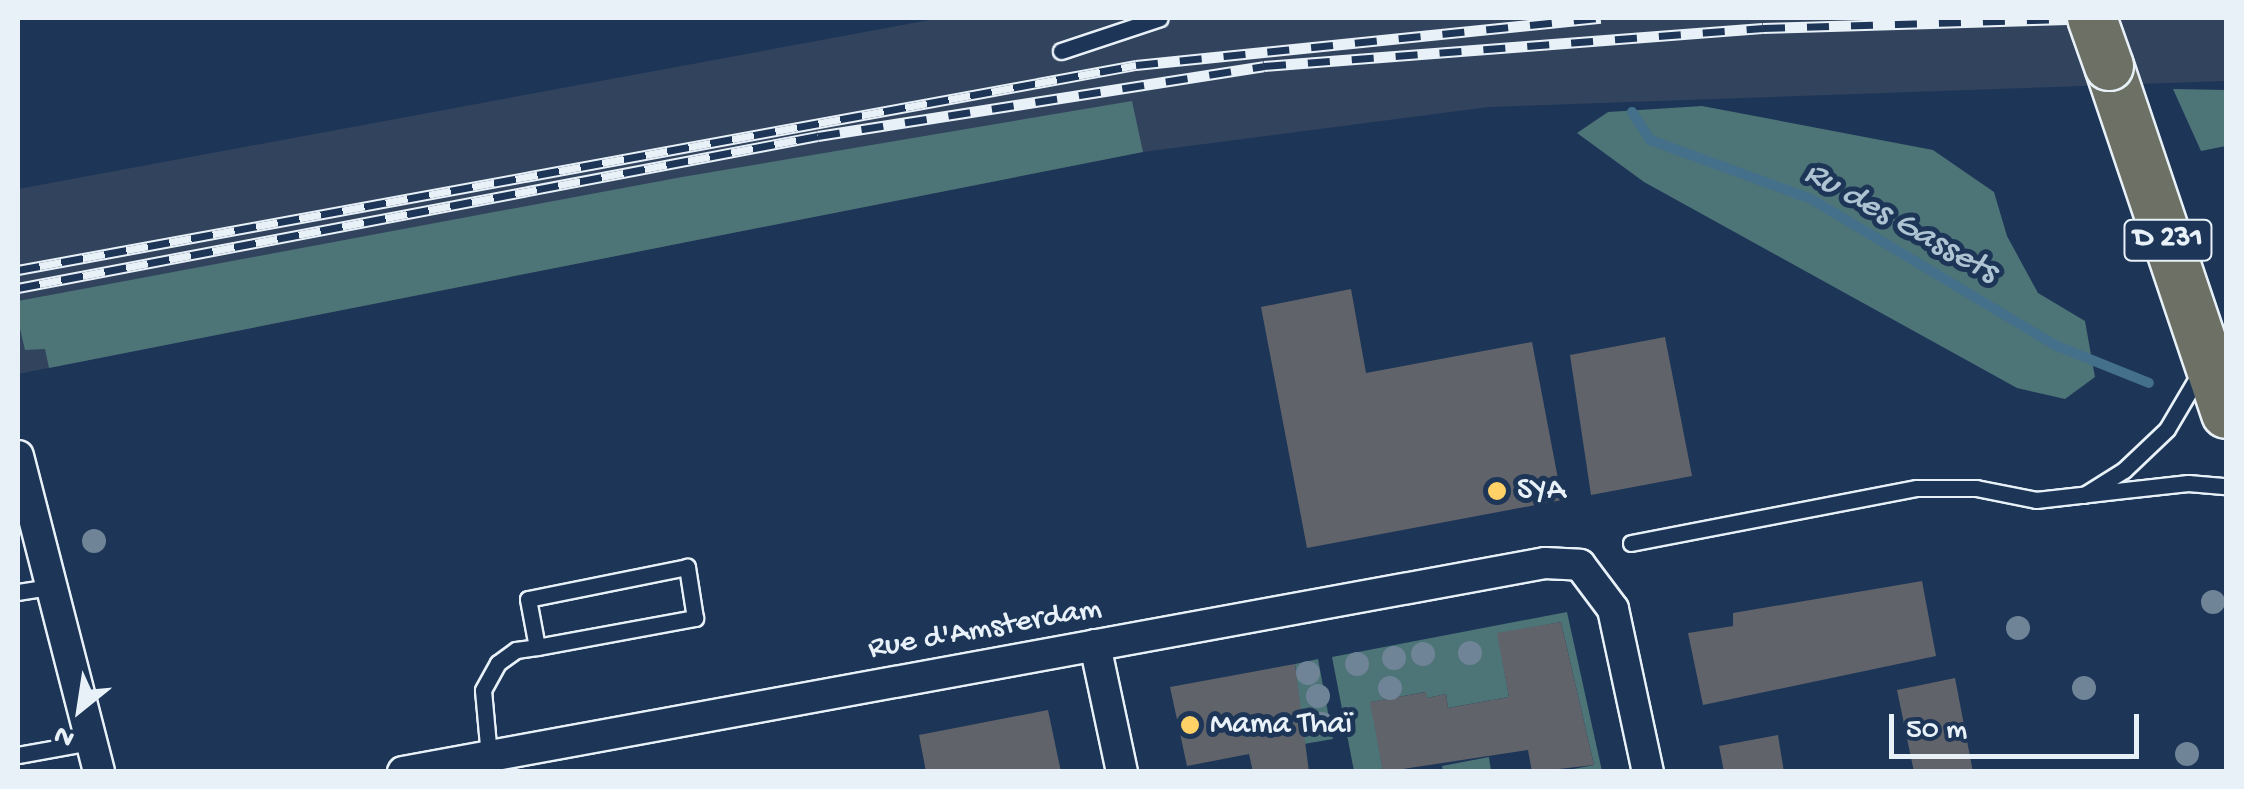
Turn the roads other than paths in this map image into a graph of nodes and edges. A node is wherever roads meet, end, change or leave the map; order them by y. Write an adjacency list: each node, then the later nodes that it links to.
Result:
1 (1160, 18): 3 (lane)
2 (2092, 18): 4 (main road, D 231, bridge)
3 (1061, 51)
4 (2208, 359): 5 (main road, D 231); 8 (lane)
5 (2226, 414)
6 (18, 456): 10 (street)
7 (2226, 486): 8 (lane)
8 (2080, 497): 9 (lane)
9 (1631, 543)
10 (48, 587): 11 (lane); 14 (street)
11 (18, 592)
12 (1096, 645): 16 (street, Rue d'Amsterdam); 19 (street); 20 (street, Rue d'Amsterdam)
13 (536, 646): 13 (lane); 16 (lane)
14 (90, 742): 15 (lane); 17 (street)
15 (18, 756)
16 (489, 756): 18 (street, Rue d'Amsterdam)
17 (99, 772)
18 (403, 772)
19 (1122, 772)
20 (1648, 772)

